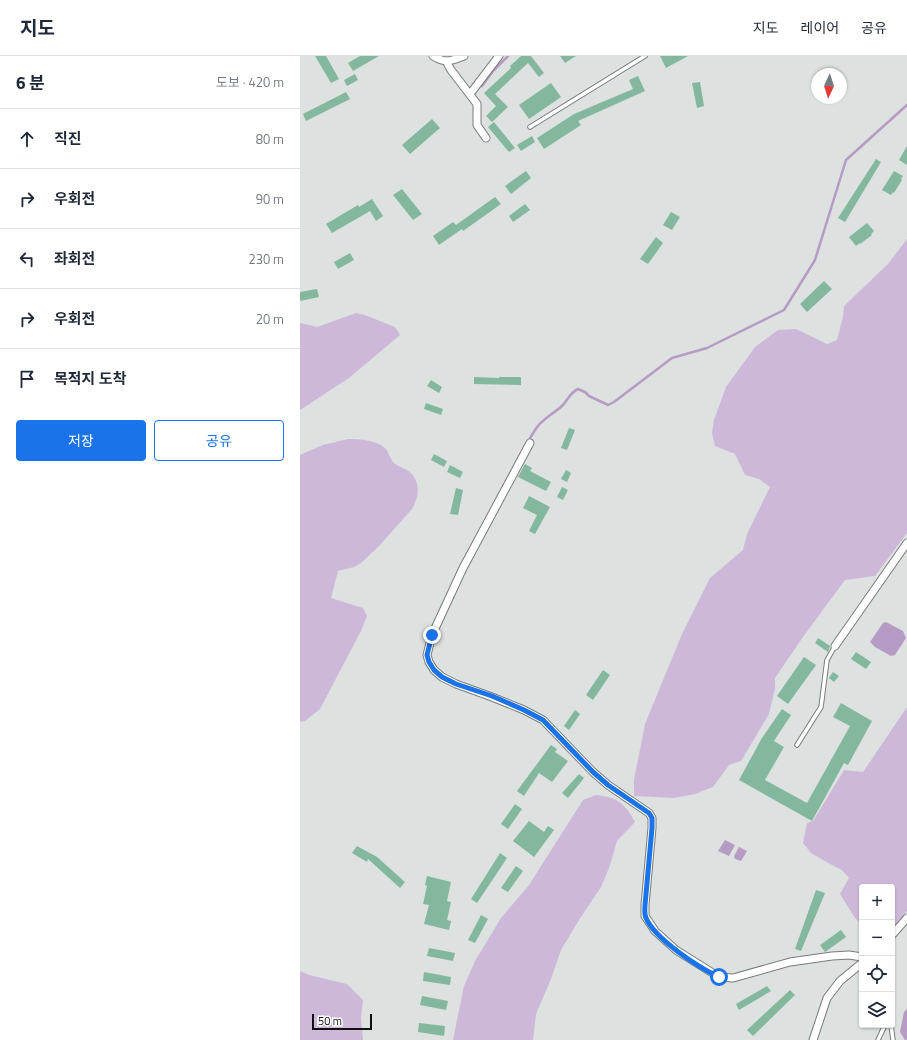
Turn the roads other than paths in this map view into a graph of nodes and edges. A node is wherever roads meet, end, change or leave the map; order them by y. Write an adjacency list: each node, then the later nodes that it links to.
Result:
1 (432, 56): 5 (street)
2 (464, 56): 5 (street)
3 (499, 56): 6 (street)
4 (645, 56): 7 (lane)
5 (446, 61): 6 (street)
6 (470, 94): 8 (street)
7 (530, 127)
8 (486, 138)
9 (530, 443): 15 (street)
10 (907, 543): 11 (street)
11 (835, 646): 12 (lane)
12 (797, 745)
13 (907, 918): 14 (street)
14 (895, 932)
15 (859, 957)
16 (859, 965): 19 (street)
17 (884, 1028): 20 (lane)
18 (891, 1028): 21 (lane)
19 (812, 1040)
20 (878, 1040)
21 (893, 1040)

